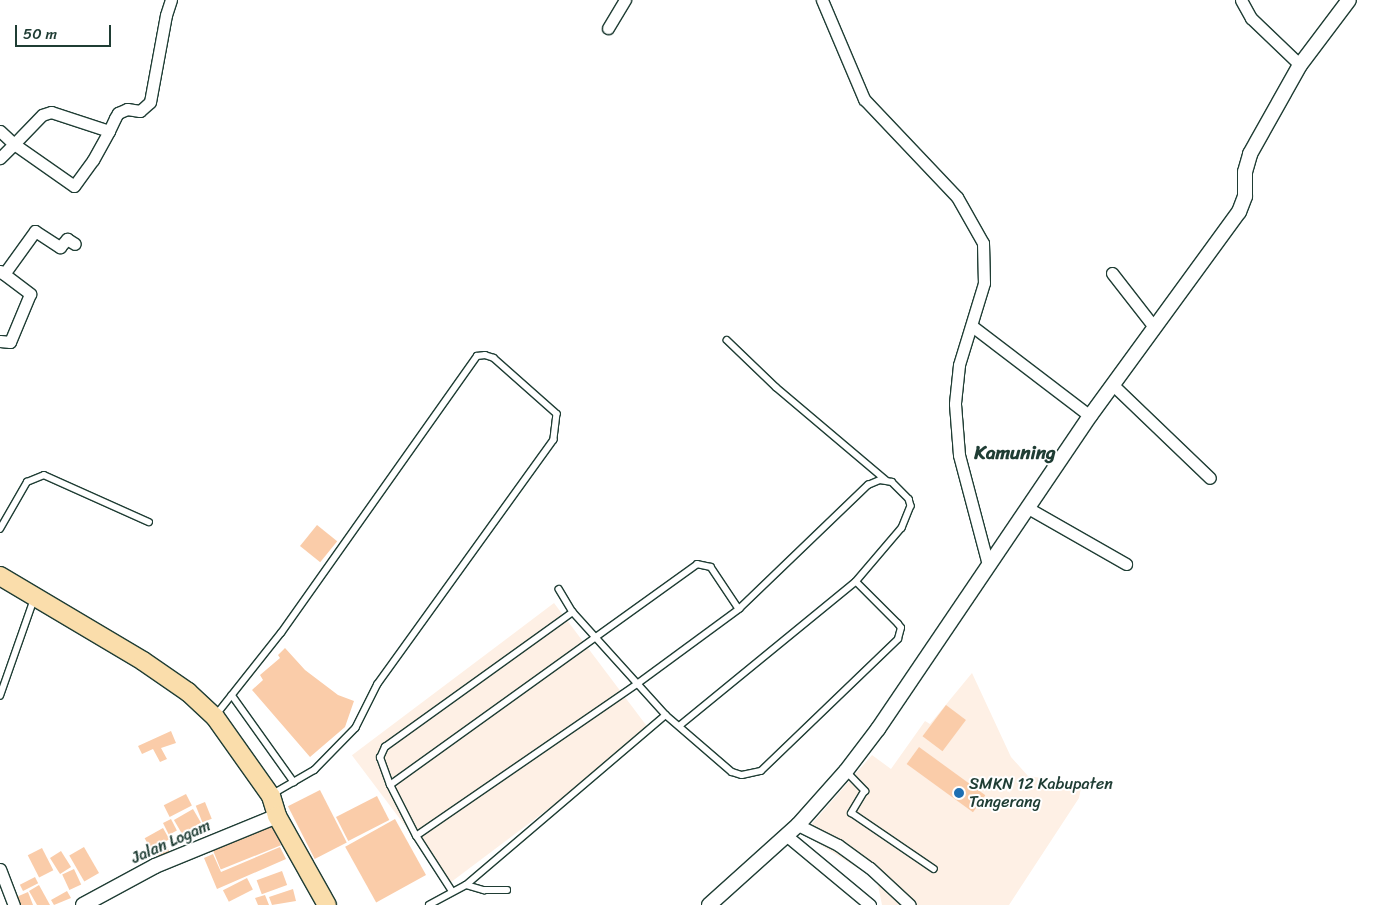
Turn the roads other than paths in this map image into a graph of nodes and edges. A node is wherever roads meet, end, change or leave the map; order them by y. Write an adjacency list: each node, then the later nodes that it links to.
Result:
1 (171, 0): 8 (street)
2 (625, 0): 6 (street)
3 (822, 0): 15 (street)
4 (1241, 0): 7 (street)
5 (1349, 0): 7 (street)
6 (608, 28)
7 (1300, 65): 16 (street)
8 (109, 130): 10 (street); 10 (street)
9 (0, 131): 10 (street)
10 (14, 144): 11 (street)
11 (0, 158)
12 (75, 244): 13 (street)
13 (2, 273): 17 (street)
14 (1112, 273): 16 (street)
15 (972, 326): 20 (street); 27 (street)
16 (1154, 327): 19 (street)
17 (0, 340)
18 (727, 340): 22 (lane)
19 (1112, 385): 20 (street); 21 (street)
20 (1090, 416): 23 (street)
21 (1210, 478)
22 (886, 480): 29 (lane); 32 (lane)
23 (1028, 508): 26 (street); 27 (street)
24 (149, 522): 25 (lane)
25 (0, 529)
26 (1126, 564)
27 (988, 565): 41 (street)
28 (0, 576): 31 (main road)
29 (856, 582): 40 (lane); 40 (lane)
30 (559, 589): 33 (lane)
31 (35, 596): 37 (lane); 39 (main road)
32 (739, 609): 34 (lane); 35 (lane)
33 (572, 612): 34 (lane); 43 (lane)
34 (593, 636): 35 (lane); 43 (lane)
35 (636, 684): 38 (lane); 47 (lane)
36 (232, 695): 39 (lane); 42 (lane); 42 (lane)
37 (0, 696)
38 (666, 715): 40 (lane); 51 (lane)
39 (215, 717): 44 (main road)
40 (681, 725)
41 (846, 772): 46 (street); 50 (lane)
42 (294, 782): 44 (lane)
43 (390, 785): 47 (lane)
44 (271, 796): 45 (main road)
45 (277, 816): 55 (street, Jalan Logam); 56 (main road)
46 (798, 825): 48 (street); 60 (street)
47 (416, 836): 52 (lane)
48 (786, 836): 58 (street); 59 (street)
49 (0, 869): 54 (street)
50 (934, 869)
51 (466, 885): 52 (lane); 53 (lane)
52 (451, 890): 57 (lane)
53 (507, 890)
54 (14, 905)
55 (82, 905)
56 (327, 905)
57 (429, 905)
58 (709, 905)
59 (870, 905)
60 (910, 905)

